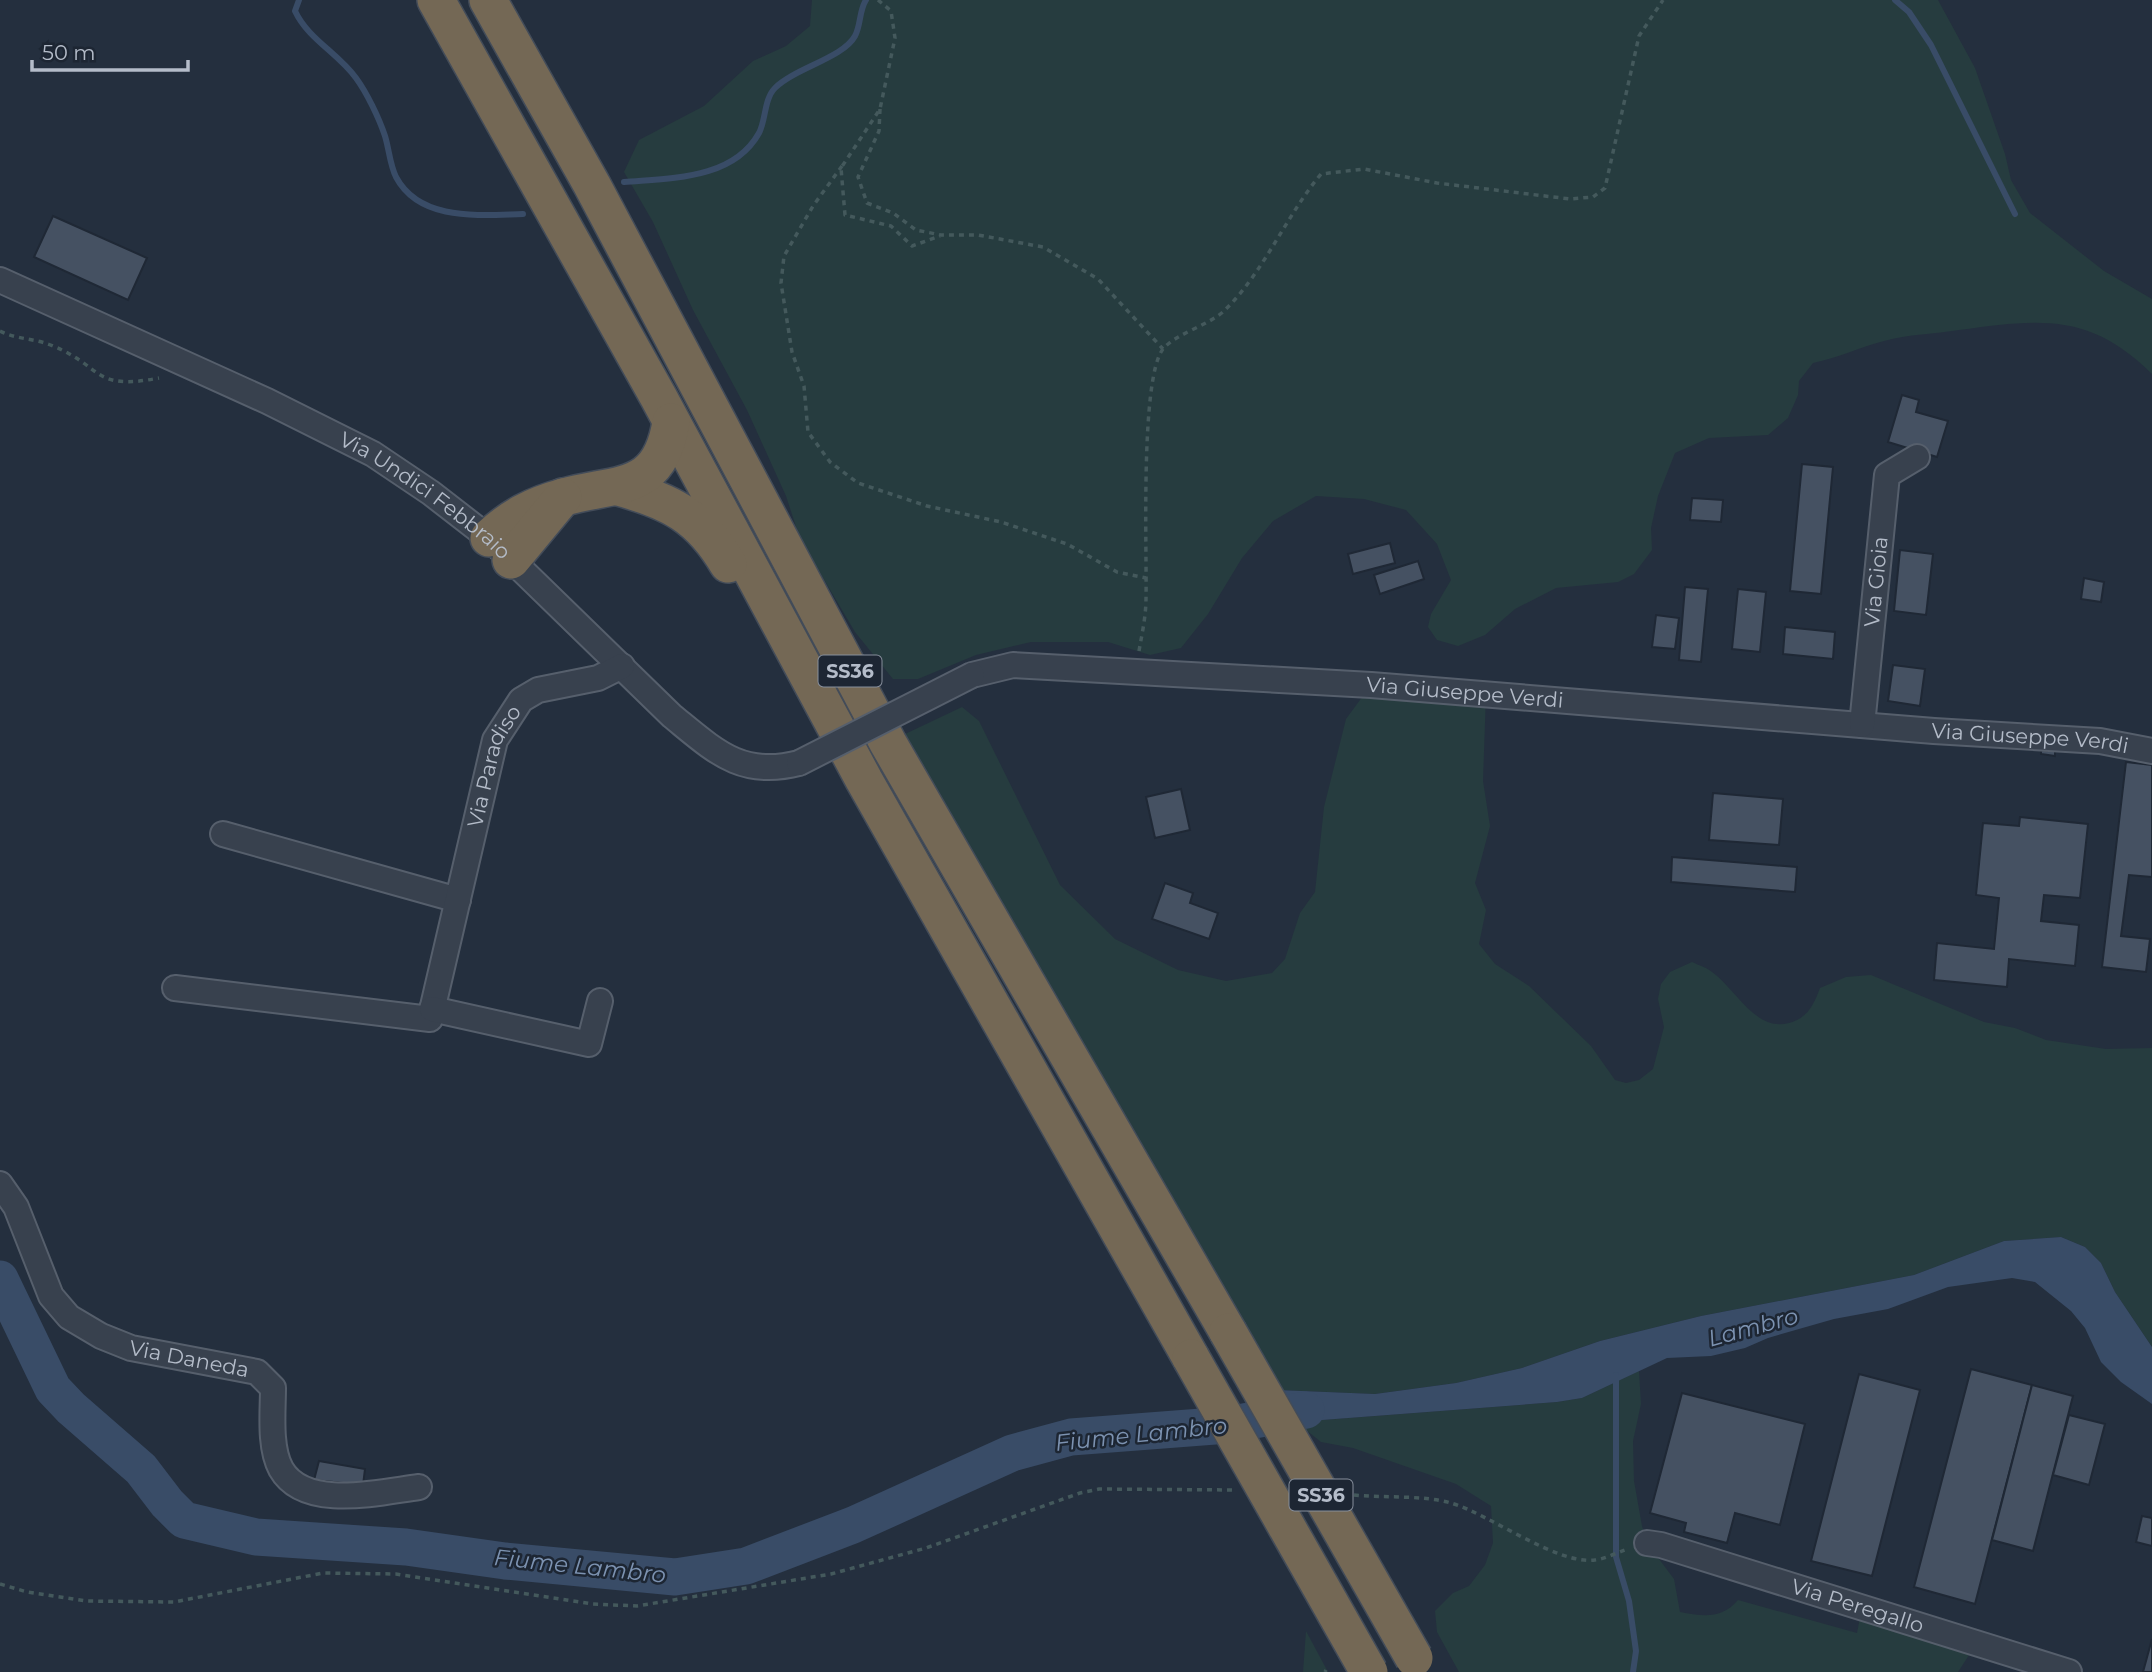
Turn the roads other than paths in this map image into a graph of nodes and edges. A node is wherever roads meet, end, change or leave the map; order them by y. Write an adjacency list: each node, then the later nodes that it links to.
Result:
1 (436, 0): 4 (highway, SS36)
2 (488, 0): 21 (highway, SS36, bridge)
3 (0, 280): 7 (street, Via Undici Febbraio)
4 (671, 422): 6 (highway); 12 (highway, SS36)
5 (1917, 457): 9 (street, Via Gioia)
6 (618, 488): 7 (highway); 12 (highway)
7 (500, 549): 8 (street, Via Undici Febbraio)
8 (622, 666): 11 (street, Via Undici Febbraio); 14 (street, Via Paradiso)
9 (1862, 725): 10 (street, Via Giuseppe Verdi); 11 (street, Via Giuseppe Verdi, bridge)
10 (2152, 751)
11 (799, 763)
12 (864, 780): 22 (highway, SS36, bridge)
13 (223, 834): 14 (street)
14 (458, 900): 17 (street, Via Paradiso)
15 (175, 989): 17 (street)
16 (600, 1001): 17 (street)
17 (432, 1009)
18 (0, 1184): 19 (street, Via Daneda)
19 (419, 1487)
20 (1640, 1546): 23 (street, Via Peregallo)
21 (1418, 1665)
22 (1369, 1672)
23 (2069, 1672)

